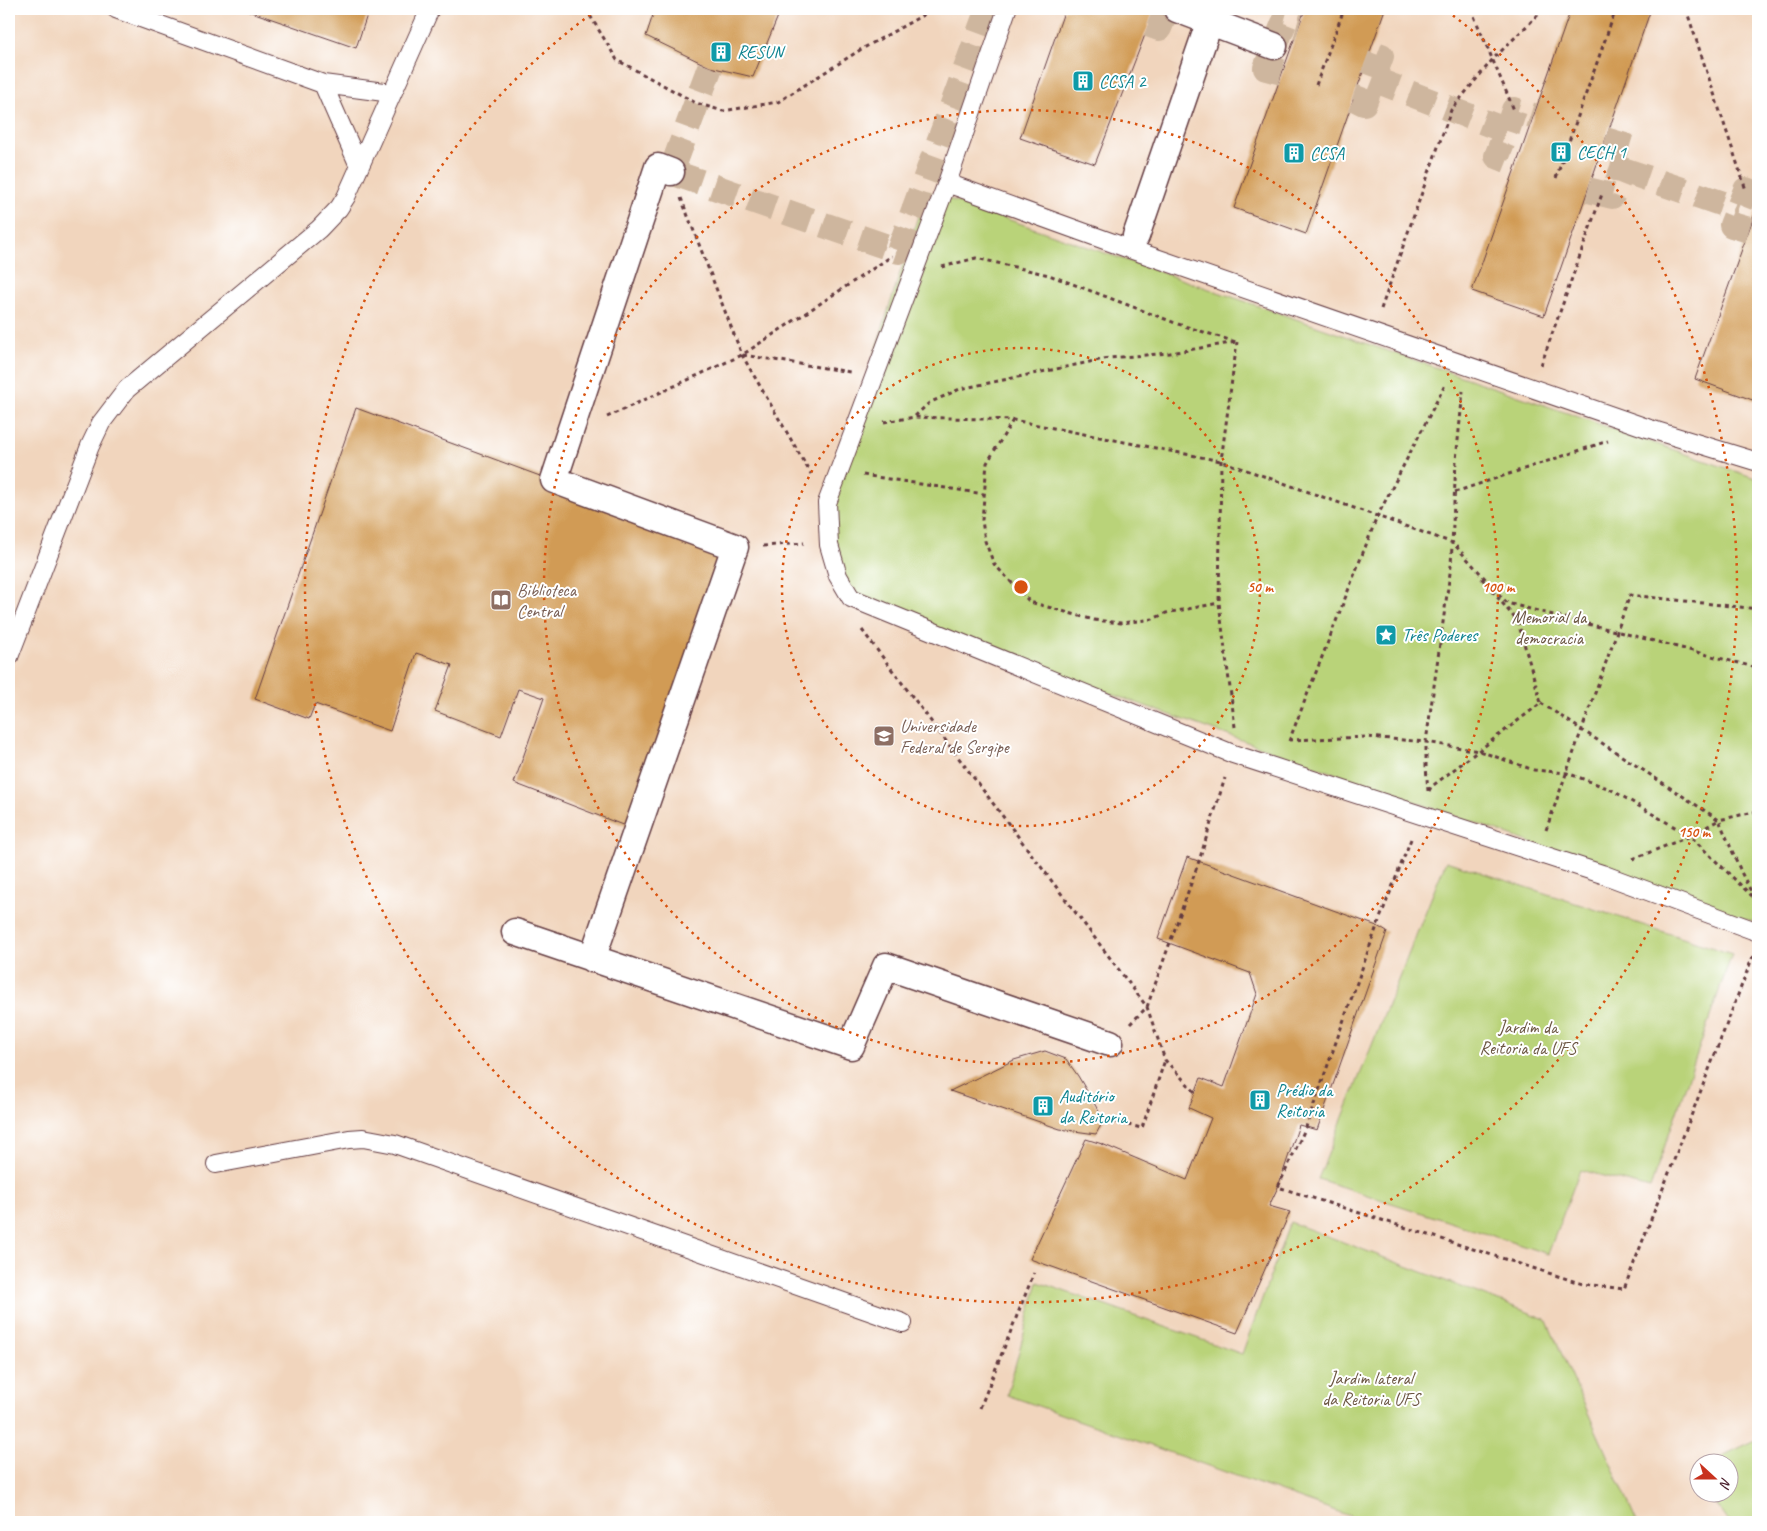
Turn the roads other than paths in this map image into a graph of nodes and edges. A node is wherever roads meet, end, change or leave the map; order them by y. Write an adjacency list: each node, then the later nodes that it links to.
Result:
1 (116, 9): 7 (lane)
2 (430, 9): 8 (lane)
3 (1007, 9): 11 (lane)
4 (1177, 9): 5 (street)
5 (1212, 15): 6 (street); 12 (street)
6 (1274, 46)
7 (324, 84): 8 (lane); 9 (lane)
8 (392, 93): 9 (lane)
9 (359, 166): 14 (lane)
10 (671, 172): 17 (street)
11 (947, 183): 13 (lane); 16 (lane)
12 (1136, 236)
13 (1758, 462)
14 (9, 656)
15 (515, 932): 17 (street)
16 (1757, 940)
17 (592, 959): 18 (street)
18 (1110, 1043)
19 (216, 1164): 20 (lane)
20 (903, 1323)

